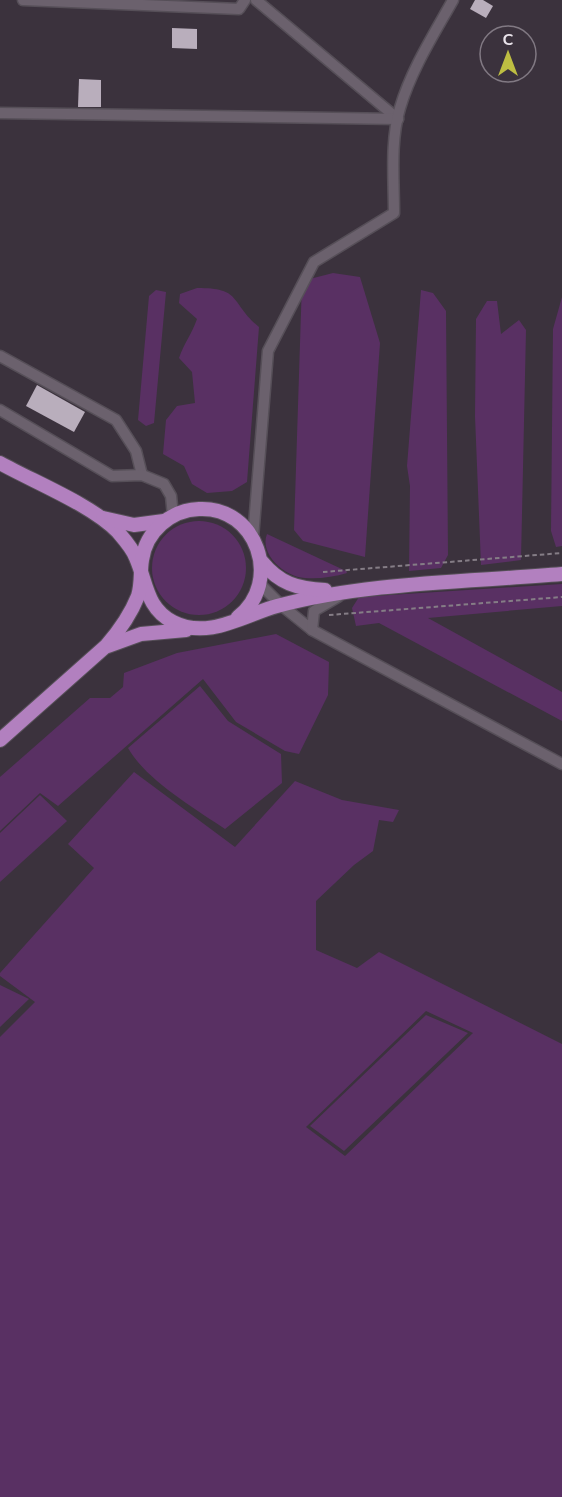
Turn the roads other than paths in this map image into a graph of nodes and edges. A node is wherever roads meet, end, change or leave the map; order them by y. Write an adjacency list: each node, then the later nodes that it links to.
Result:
1 (23, 0): 2 (lane)
2 (246, 0)
3 (256, 0): 6 (lane)
4 (453, 0): 6 (lane)
5 (0, 113): 6 (lane)
6 (398, 119): 13 (lane)
7 (0, 356): 10 (lane)
8 (0, 410): 10 (lane)
9 (0, 463): 11 (main road)
10 (142, 475): 12 (lane)
11 (102, 518): 12 (main road); 16 (main road)
12 (169, 518): 13 (main road); 16 (main road)
13 (254, 538): 14 (main road)
14 (262, 561): 17 (main road); 18 (main road)
15 (562, 574): 18 (main road)
16 (142, 580): 21 (main road); 23 (main road)
17 (260, 584): 19 (lane); 20 (main road)
18 (349, 592): 19 (main road); 22 (lane)
19 (281, 605): 20 (main road); 22 (lane)
20 (234, 620): 21 (main road)
21 (206, 629): 23 (main road)
22 (312, 630): 25 (lane)
23 (106, 646): 24 (main road)
24 (0, 740)
25 (562, 764)

